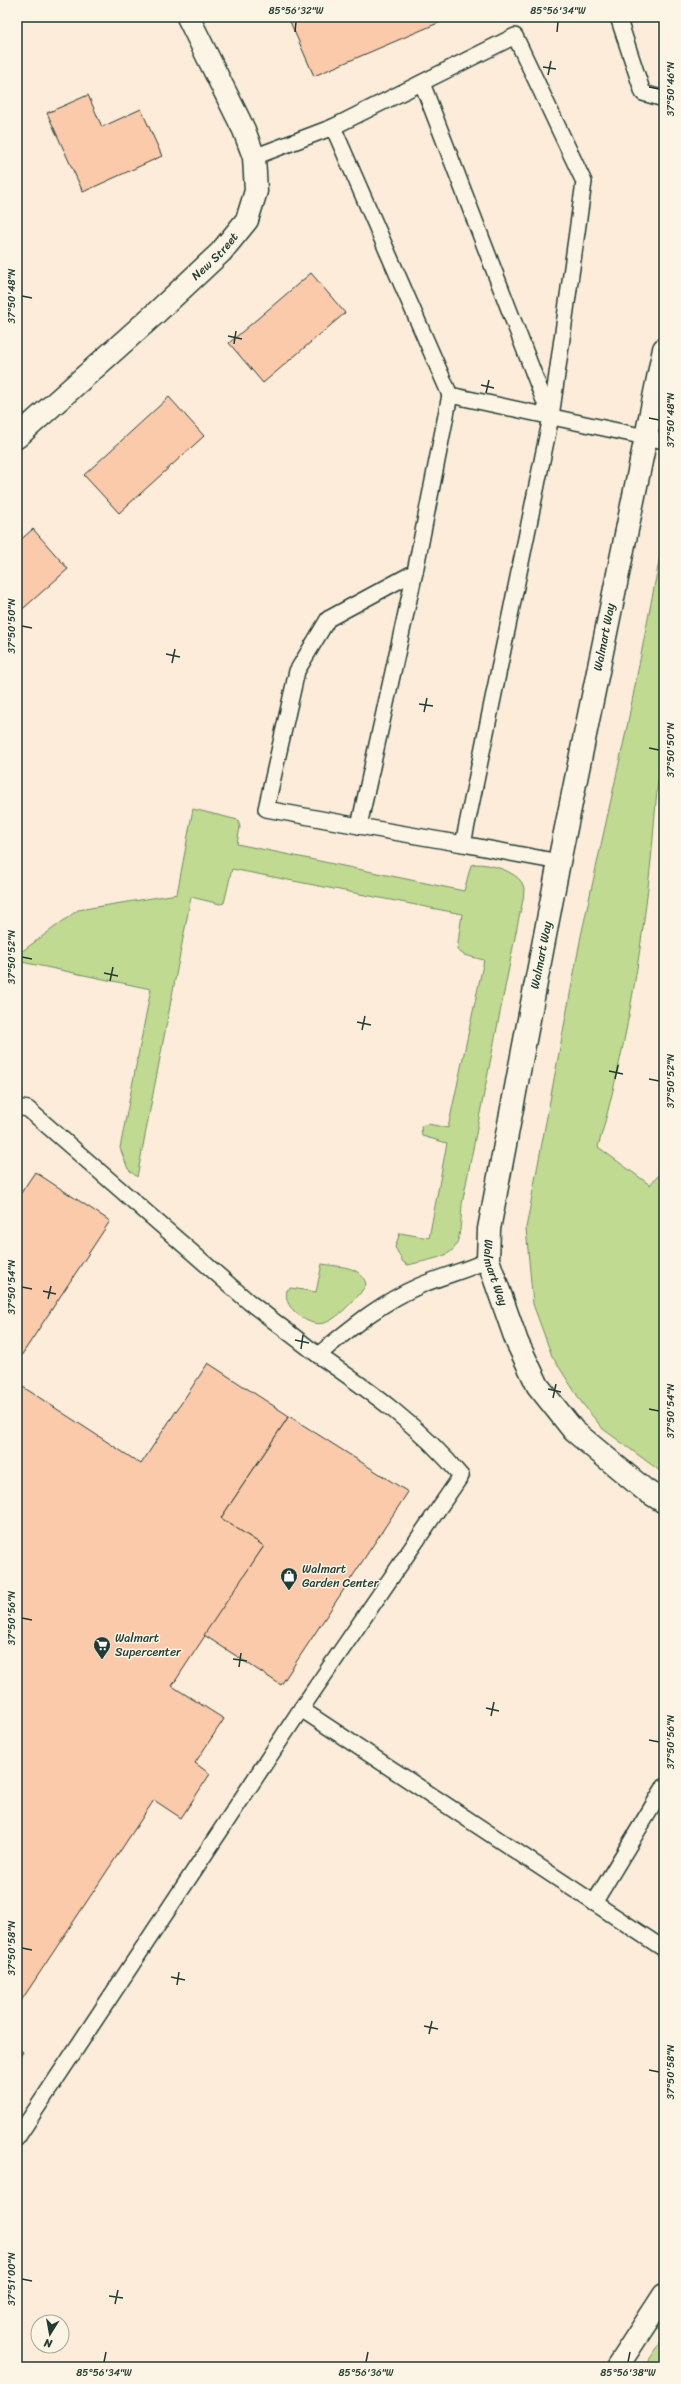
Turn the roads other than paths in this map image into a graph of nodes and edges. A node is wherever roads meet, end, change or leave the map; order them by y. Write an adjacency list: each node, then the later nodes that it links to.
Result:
1 (188, 17): 6 (street, New Street)
2 (618, 17): 4 (lane)
3 (422, 83): 5 (lane); 9 (lane); 9 (lane)
4 (664, 100)
5 (333, 127): 6 (lane); 8 (lane)
6 (254, 158): 10 (street, New Street)
7 (664, 349): 11 (street, Walmart Way)
8 (450, 395): 9 (lane); 12 (lane)
9 (551, 417): 11 (lane); 14 (lane)
10 (17, 436)
11 (654, 439): 15 (street, Walmart Way)
12 (415, 572): 13 (lane); 13 (lane)
13 (359, 826): 14 (lane)
14 (463, 844): 15 (lane)
15 (559, 862): 17 (street, Walmart Way)
16 (17, 1107): 18 (lane)
17 (488, 1260): 18 (lane); 19 (street, Walmart Way)
18 (318, 1355): 20 (lane)
19 (664, 1502)
20 (301, 1710): 22 (lane); 24 (lane)
21 (664, 1787): 22 (lane)
22 (594, 1903): 23 (lane)
23 (664, 1950)
24 (17, 2138)
25 (664, 2295): 26 (street)
26 (617, 2367)

